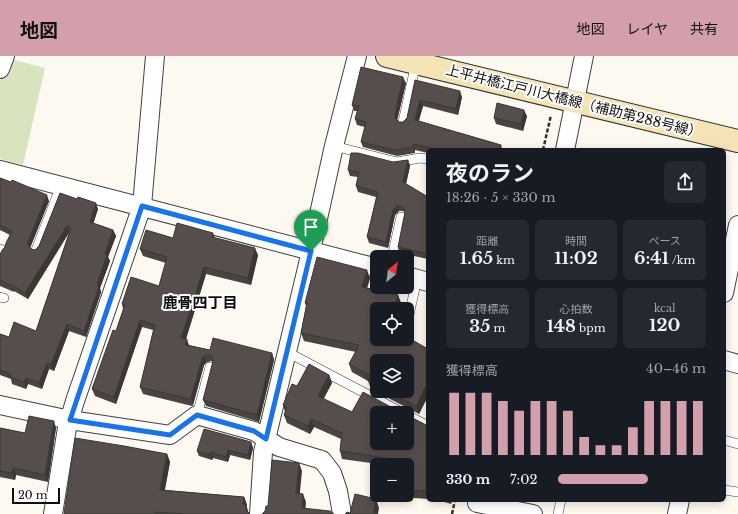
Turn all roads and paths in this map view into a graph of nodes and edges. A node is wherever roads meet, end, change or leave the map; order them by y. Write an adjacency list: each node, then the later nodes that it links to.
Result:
1 (5, 56): 7 (street)
2 (155, 56): 18 (street)
3 (357, 56): 12 (street)
4 (387, 56): 6 (street, 上平井橋江戸川大橋線（補助第288号線）)
5 (584, 56): 8 (street)
6 (416, 63): 8 (street, 上平井橋江戸川大橋線（補助第288号線）); 10 (lane)
7 (0, 69)
8 (575, 102): 11 (street, 上平井橋江戸川大橋線（補助第288号線）); 14 (street)
9 (552, 113): 13 (path)
10 (403, 122)
11 (738, 141)
12 (334, 146): 15 (lane); 23 (street)
13 (543, 148)
14 (564, 148)
15 (426, 160)
16 (0, 170): 17 (street)
17 (61, 186): 18 (street); 21 (lane)
18 (142, 206): 23 (street); 36 (street)
19 (401, 217): 22 (lane)
20 (738, 225): 26 (street)
21 (36, 250)
22 (394, 250)
23 (311, 251): 24 (street); 28 (street)
24 (370, 266)
25 (417, 279): 27 (lane)
26 (726, 283)
27 (412, 302)
28 (287, 352): 33 (lane); 38 (street)
29 (726, 361): 30 (street)
30 (738, 364)
31 (210, 367): 34 (lane)
32 (0, 404): 36 (street)
33 (390, 406)
34 (197, 415): 36 (street); 38 (street)
35 (414, 419): 37 (lane)
36 (70, 420): 47 (street)
37 (426, 425)
38 (266, 439): 48 (street); 49 (street)
39 (726, 441): 40 (lane)
40 (738, 444)
41 (726, 490): 42 (lane)
42 (738, 492)
43 (455, 502): 50 (path)
44 (561, 502): 52 (lane)
45 (680, 502): 53 (street)
46 (476, 506): 51 (street)
47 (53, 514)
48 (259, 514)
49 (342, 514)
50 (452, 514)
51 (533, 514)
52 (558, 514)
53 (677, 514)

